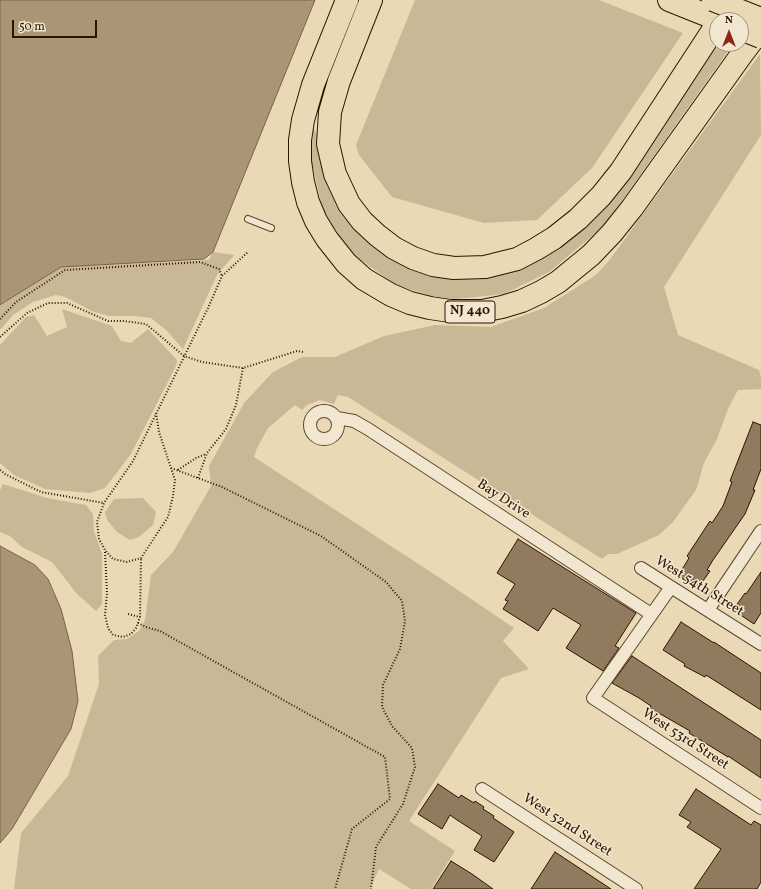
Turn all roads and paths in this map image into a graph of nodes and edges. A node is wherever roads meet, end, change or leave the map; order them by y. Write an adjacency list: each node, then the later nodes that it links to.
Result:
1 (346, 0): 9 (highway, NJ 440)
2 (371, 0): 11 (highway)
3 (669, 0): 7 (highway)
4 (713, 0): 8 (highway, bridge)
5 (736, 0): 6 (highway)
6 (726, 12)
7 (709, 16)
8 (761, 19)
9 (761, 29)
10 (749, 32): 12 (highway, bridge)
11 (709, 36)
12 (761, 37)
13 (248, 219): 14 (lane)
14 (271, 228)
15 (248, 252): 16 (path)
16 (222, 276): 17 (path); 20 (path)
17 (0, 319)
18 (0, 337): 20 (path)
19 (303, 352): 21 (path)
20 (184, 356): 21 (path); 22 (path)
21 (243, 368): 24 (path)
22 (156, 413): 25 (path); 29 (path)
23 (336, 418): 37 (street, Bay Drive)
24 (207, 453): 27 (path); 28 (path)
25 (171, 468): 27 (path); 32 (path)
26 (0, 470): 29 (path)
27 (178, 470): 28 (path)
28 (198, 478): 44 (path)
29 (104, 503): 31 (path)
30 (761, 531): 35 (street)
31 (104, 550): 32 (path); 39 (path)
32 (141, 558): 38 (path)
33 (641, 568): 34 (street, West 54th Street)
34 (670, 586): 35 (street, West 54th Street); 37 (street)
35 (708, 610): 40 (street, West 54th Street)
36 (128, 614): 38 (path)
37 (651, 614): 42 (street, West 53rd Street)
38 (140, 617): 39 (path)
39 (138, 623): 43 (path)
40 (761, 644)
41 (482, 789): 45 (street, West 52nd Street)
42 (761, 808)
43 (335, 889)
44 (371, 889)
45 (636, 889)

